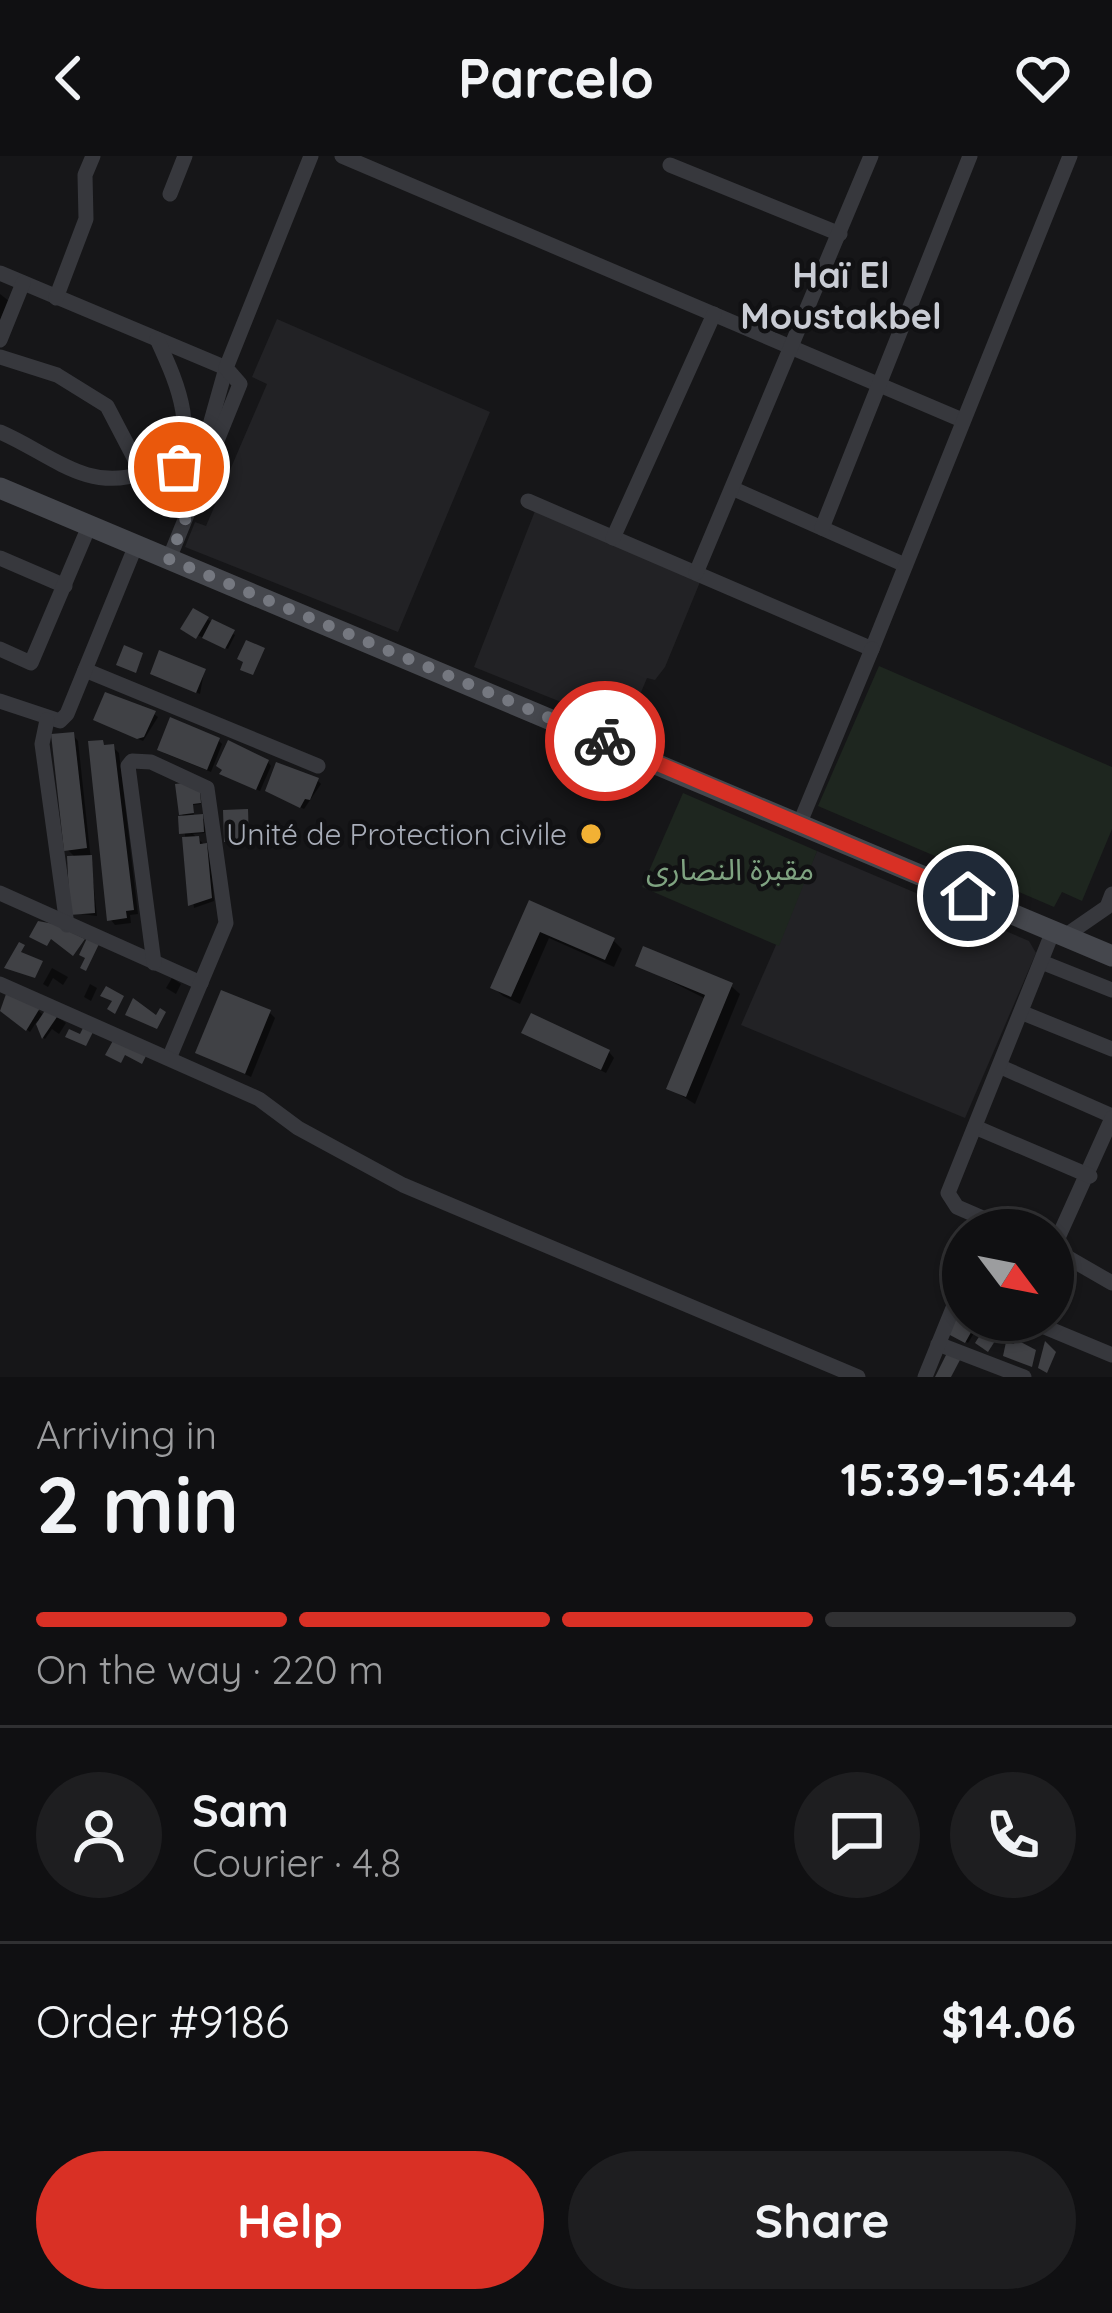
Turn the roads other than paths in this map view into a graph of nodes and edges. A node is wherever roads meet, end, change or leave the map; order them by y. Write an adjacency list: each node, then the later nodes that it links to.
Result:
1 (93, 156): 13 (street)
2 (185, 156): 9 (street)
3 (311, 156): 19 (street)
4 (342, 156): 14 (street)
5 (871, 156): 10 (street)
6 (970, 156): 20 (street)
7 (1070, 156): 21 (street)
8 (670, 165): 10 (street)
9 (170, 194)
10 (840, 234): 17 (street)
11 (0, 273): 12 (street)
12 (23, 283): 13 (street); 16 (street)
13 (56, 298): 15 (street)
14 (714, 314): 17 (street); 30 (street)
15 (158, 338): 19 (street); 26 (street)
16 (0, 340)
17 (794, 349): 20 (street); 25 (street)
18 (0, 357): 23 (street)
19 (226, 368): 26 (street)
20 (879, 385): 21 (street); 29 (street)
21 (962, 420): 34 (street)
22 (0, 432): 23 (street)
23 (142, 472): 26 (street)
24 (0, 488): 28 (main road)
25 (734, 490): 29 (street); 35 (street)
26 (181, 494): 33 (street)
27 (528, 501): 30 (street)
28 (90, 524): 31 (main road); 36 (street)
29 (822, 528): 34 (street)
30 (613, 538): 35 (street)
31 (136, 545): 33 (main road); 39 (street)
32 (0, 558): 36 (street)
33 (169, 559): 43 (main road)
34 (905, 565): 37 (street)
35 (696, 573): 37 (street)
36 (65, 586): 38 (street)
37 (872, 649): 43 (street)
38 (0, 650)
39 (85, 670): 41 (street); 42 (street)
40 (0, 701): 41 (street)
41 (47, 720): 48 (street)
42 (318, 766)
43 (799, 824): 49 (main road)
44 (0, 893): 48 (street)
45 (1112, 894): 46 (street)
46 (1094, 917): 47 (street); 49 (street)
47 (1112, 923)
48 (68, 926): 51 (street)
49 (1059, 933): 50 (main road); 52 (street)
50 (1112, 956)
51 (154, 963): 53 (street); 53 (street)
52 (1043, 963): 55 (street); 56 (street)
53 (201, 983): 58 (street)
54 (0, 984): 58 (street)
55 (1112, 990)
56 (1023, 1013): 57 (street); 59 (street)
57 (1112, 1049)
58 (170, 1056): 69 (street)
59 (1001, 1067): 60 (street); 61 (street)
60 (1112, 1117): 62 (street)
61 (975, 1127): 62 (street); 63 (street)
62 (1090, 1176): 64 (street)
63 (966, 1209)
64 (1112, 1283)
65 (942, 1337): 67 (street)
66 (1074, 1339): 68 (street)
67 (938, 1344): 70 (street); 71 (street)
68 (1112, 1355)
69 (858, 1377)
70 (925, 1377)
71 (1024, 1377)

